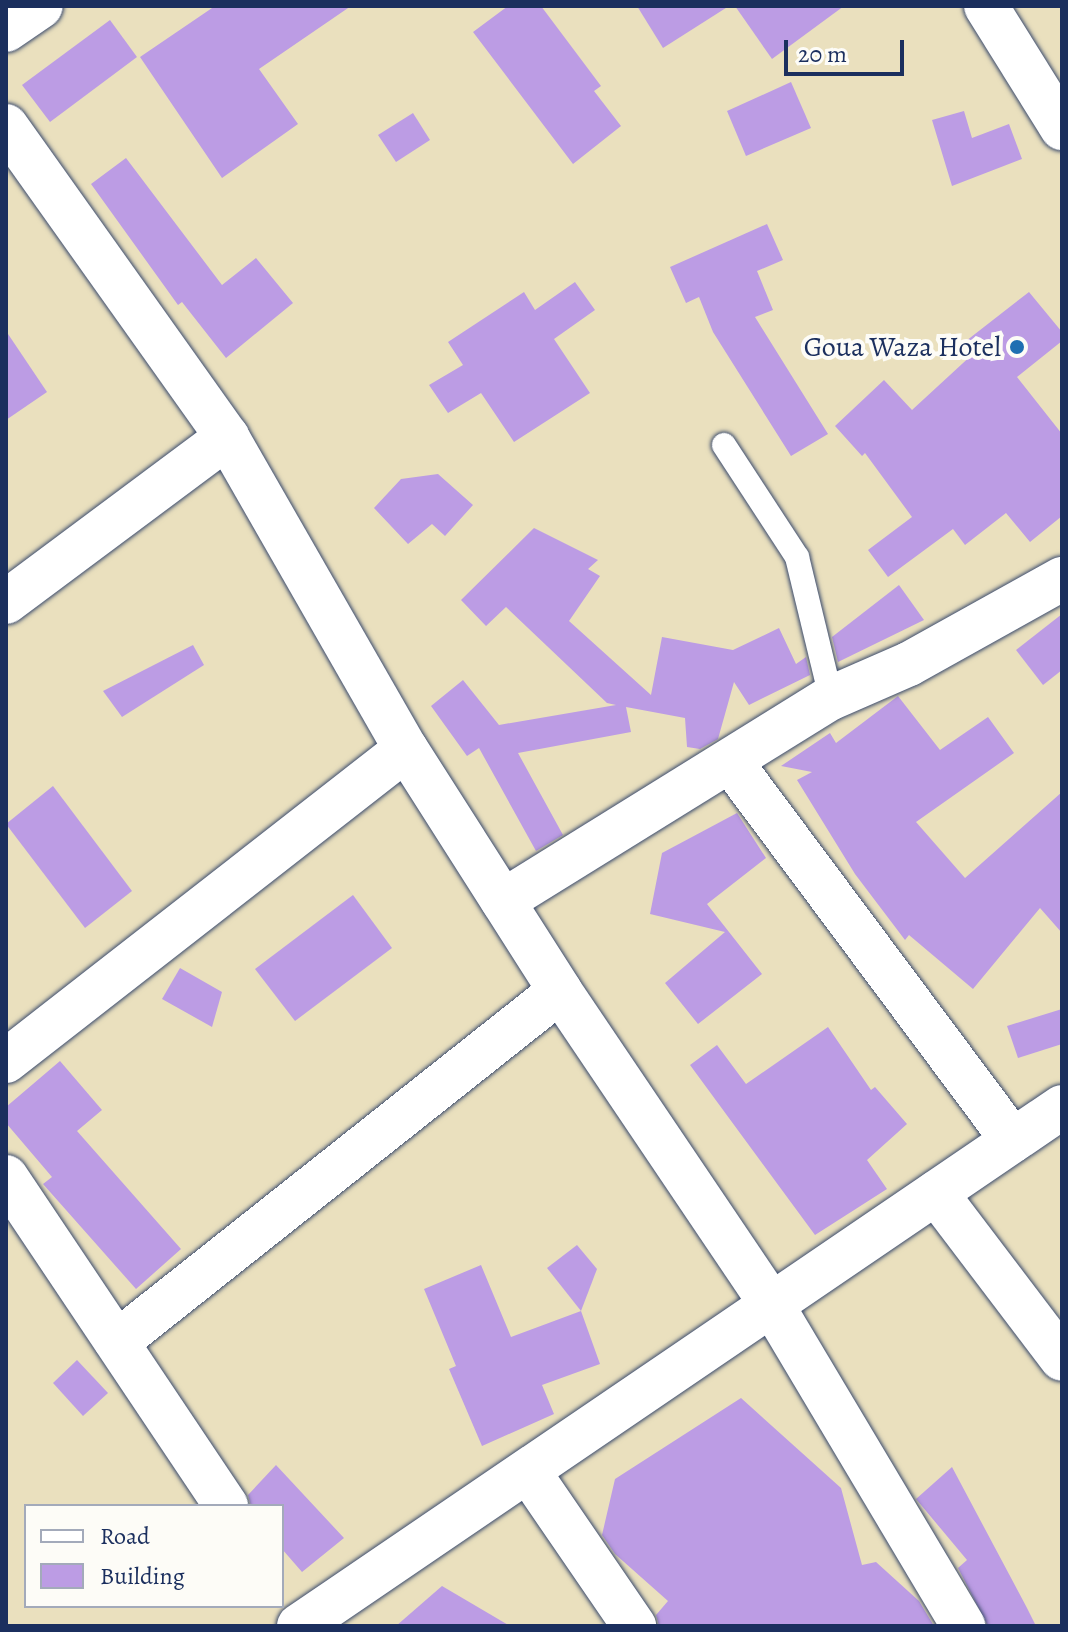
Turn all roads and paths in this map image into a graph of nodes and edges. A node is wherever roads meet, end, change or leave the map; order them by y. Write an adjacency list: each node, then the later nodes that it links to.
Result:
1 (41, 6): 3 (street)
2 (986, 6): 5 (street)
3 (6, 30)
4 (6, 126): 6 (street)
5 (1062, 128)
6 (227, 437): 9 (street); 11 (street)
7 (724, 445): 10 (lane)
8 (1062, 579): 10 (street)
9 (6, 602)
10 (831, 698): 12 (street)
11 (406, 749): 13 (street); 15 (street)
12 (730, 761): 13 (street); 17 (street)
13 (503, 901): 14 (street)
14 (560, 991): 20 (street); 21 (street)
15 (6, 1061)
16 (1062, 1107): 17 (street)
17 (1013, 1140): 19 (street)
18 (6, 1177): 21 (street)
19 (936, 1193): 20 (street); 22 (street)
20 (772, 1305): 23 (street); 27 (street)
21 (117, 1342): 24 (street)
22 (1062, 1359)
23 (528, 1471): 25 (street); 26 (street)
24 (225, 1504)
25 (295, 1614)
26 (634, 1626)
27 (963, 1626)

